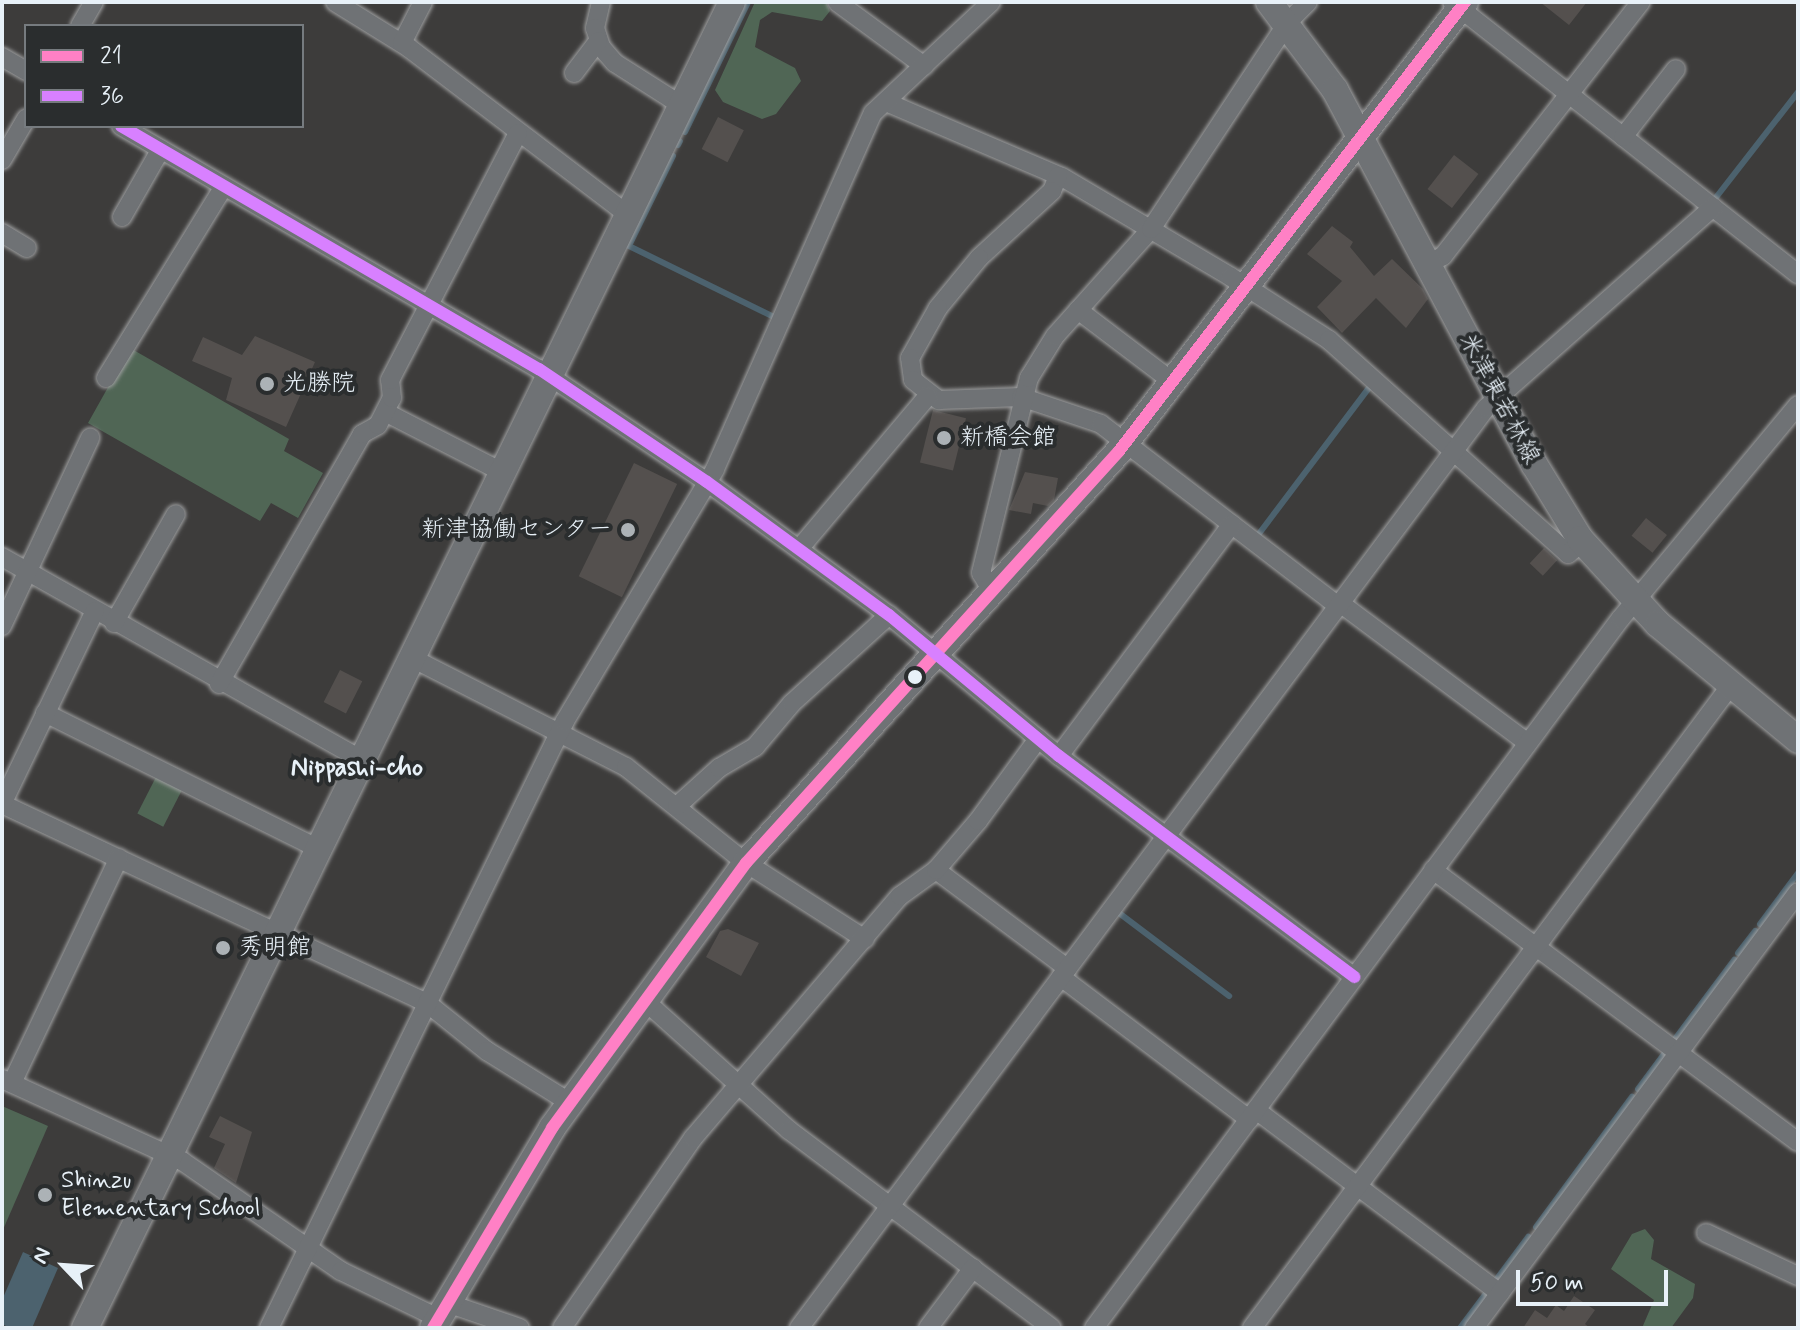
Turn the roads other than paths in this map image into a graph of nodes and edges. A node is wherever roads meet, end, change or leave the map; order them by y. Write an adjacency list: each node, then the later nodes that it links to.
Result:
1 (94, 2): 13 (street)
2 (335, 2): 15 (street)
3 (423, 2): 15 (street)
4 (601, 2): 14 (street)
5 (732, 2): 23 (main road)
6 (837, 2): 17 (street)
7 (991, 2): 17 (street)
8 (1269, 2): 12 (main road, 米津東若林線)
9 (1308, 2): 12 (street)
10 (1641, 2): 21 (street)
11 (1459, 4): 21 (street); 28 (main road)
12 (1288, 22): 28 (main road, 米津東若林線); 36 (street)
13 (81, 24)
14 (598, 41): 20 (street); 23 (street)
15 (402, 43): 26 (street)
16 (2, 57): 19 (street)
17 (924, 66): 22 (street)
18 (1676, 69): 27 (street)
19 (24, 70)
20 (574, 73)
21 (1569, 95): 27 (street); 39 (street)
22 (886, 102): 31 (street); 57 (street)
23 (681, 105): 34 (main road)
24 (24, 122): 30 (street)
25 (124, 128): 29 (street)
26 (518, 133): 34 (street); 42 (street)
27 (1623, 137): 33 (street)
28 (1361, 138): 39 (main road, 米津東若林線); 41 (main road)
29 (161, 149): 32 (street); 35 (street)
30 (2, 160)
31 (1058, 176): 36 (street); 48 (street)
32 (224, 186): 42 (street); 45 (street)
33 (1713, 207): 40 (street); 50 (street)
34 (628, 215): 44 (main road)
35 (122, 217)
36 (1151, 229): 41 (street); 43 (street)
37 (2, 233): 38 (street)
38 (27, 248)
39 (1428, 264): 50 (main road, 米津東若林線)
40 (1798, 274)
41 (1246, 287): 46 (main road); 55 (street)
42 (428, 305): 44 (street); 52 (street)
43 (1078, 310): 46 (street); 49 (street)
44 (549, 377): 56 (main road); 57 (street)
45 (106, 378)
46 (1173, 382): 54 (main road)
47 (1798, 388): 51 (street)
48 (928, 396): 49 (street); 61 (street)
49 (1021, 397): 54 (street); 64 (street)
50 (1499, 399): 55 (street); 60 (main road, 米津東若林線)
51 (1794, 408): 65 (street)
52 (385, 412): 56 (street); 73 (street)
53 (90, 438): 63 (street)
54 (1126, 442): 59 (street); 64 (main road)
55 (1454, 451): 60 (street); 66 (street)
56 (502, 472): 72 (main road)
57 (707, 482): 61 (street); 76 (street)
58 (176, 514): 69 (street)
59 (1232, 524): 66 (street); 80 (street)
60 (1583, 542): 65 (main road, 米津東若林線)
61 (799, 549): 68 (street)
62 (2, 557): 63 (street)
63 (27, 572): 67 (street); 70 (street)
64 (992, 591): 71 (main road)
65 (1636, 603): 74 (main road, 米津東若林線); 79 (street)
66 (1339, 605): 79 (street); 84 (street)
67 (95, 611): 69 (street); 75 (street)
68 (889, 615): 71 (street); 83 (street)
69 (114, 623): 73 (street)
70 (2, 626)
71 (932, 655): 77 (street); 87 (main road)
72 (412, 658): 76 (street); 81 (main road)
73 (219, 684): 81 (street)
74 (1731, 685): 78 (main road, 米津東若林線); 93 (street)
75 (45, 713): 82 (street); 85 (street)
76 (560, 730): 83 (street); 97 (street)
77 (1038, 739): 80 (street); 88 (street)
78 (1798, 740)
79 (1528, 743): 89 (street)
80 (1059, 756): 84 (street)
81 (362, 760): 85 (main road)
82 (2, 804): 86 (street)
83 (677, 806): 87 (street)
84 (1166, 836): 94 (street); 95 (street)
85 (319, 849): 91 (main road)
86 (119, 858): 91 (street); 99 (street)
87 (746, 863): 92 (street); 96 (main road)
88 (936, 870): 92 (street); 94 (street)
89 (1433, 870): 93 (street); 95 (street)
90 (1798, 892): 98 (street)
91 (279, 931): 97 (street); 104 (main road)
92 (865, 939): 100 (street)
93 (1535, 947): 98 (street); 105 (street)
94 (1064, 973): 102 (street); 106 (street)
95 (1354, 977): 102 (street)
96 (644, 1000): 100 (street); 101 (main road)
97 (427, 1003): 101 (street); 108 (street)
98 (1678, 1053): 103 (street); 111 (street)
99 (7, 1081): 104 (street)
100 (740, 1083): 106 (street); 116 (street)
101 (569, 1102): 112 (main road)
102 (1252, 1114): 105 (street); 120 (street)
103 (1798, 1142)
104 (169, 1155): 108 (street); 113 (main road)
105 (1358, 1186): 111 (street); 121 (street)
106 (890, 1206): 109 (street); 117 (street)
107 (1706, 1233): 110 (street)
108 (307, 1249): 112 (street); 114 (street)
109 (973, 1268): 118 (street); 119 (street)
110 (1798, 1276)
111 (1500, 1293): 122 (street)
112 (439, 1316): 115 (street)
113 (85, 1328)
114 (269, 1328)
115 (520, 1328)
116 (562, 1328)
117 (799, 1328)
118 (928, 1328)
119 (1052, 1328)
120 (1094, 1328)
121 (1252, 1328)
122 (1474, 1328)

